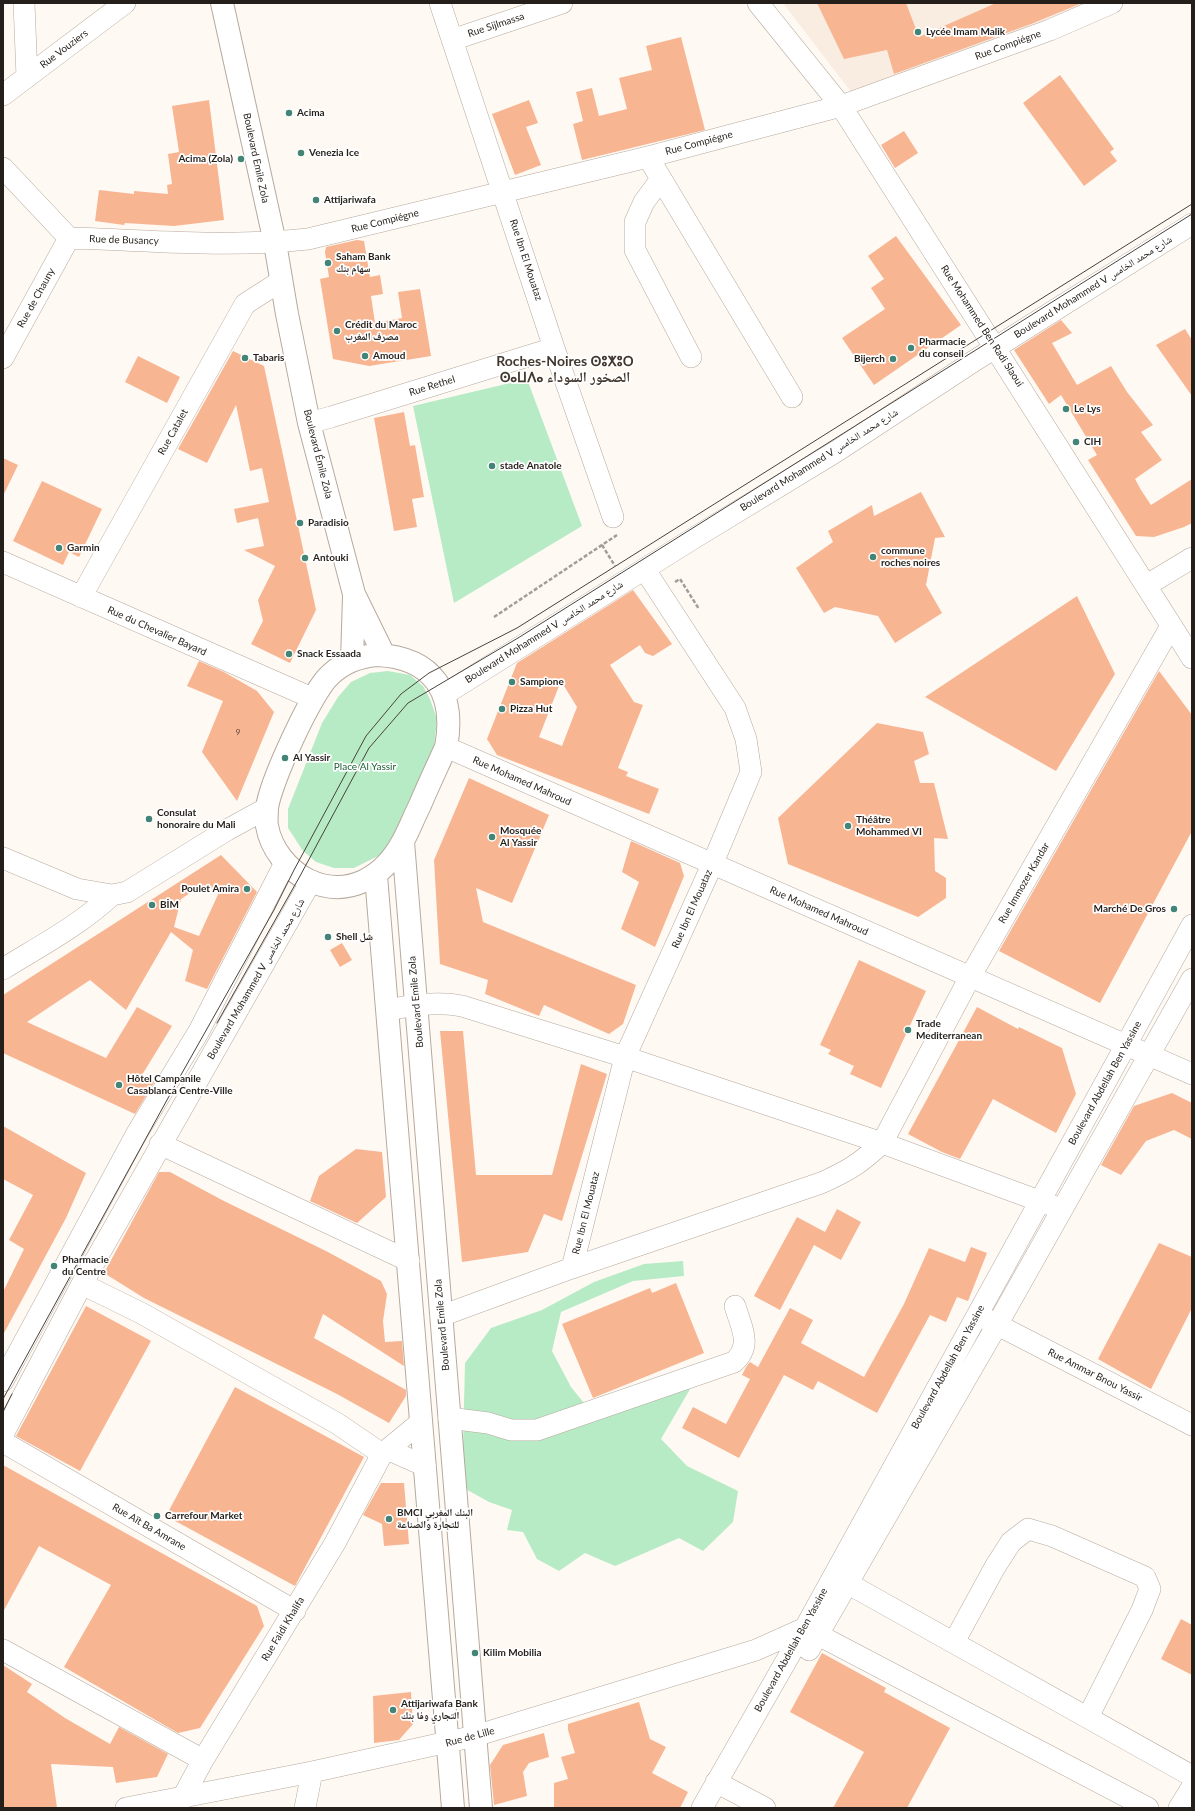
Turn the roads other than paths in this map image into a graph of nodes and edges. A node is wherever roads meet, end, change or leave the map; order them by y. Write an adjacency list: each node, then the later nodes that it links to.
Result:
1 (24, 3): 9 (street)
2 (126, 3): 9 (street, Rue Vouziers)
3 (222, 3): 18 (main road, Boulevard Emile Zola)
4 (440, 3): 8 (street, Rue Ibn El Mouataz)
5 (562, 3): 8 (street, Rue Sijlmassa)
6 (758, 3): 11 (street, Rue Mohammed Ben Radi Slaoui)
7 (1112, 3): 11 (street, Rue Compiégne)
8 (452, 40): 15 (street, Rue Ibn El Mouataz)
9 (27, 77): 10 (street, Rue Vouziers)
10 (3, 95)
11 (840, 106): 12 (street, Rue Compiégne); 22 (street, Rue Mohammed Ben Radi Slaoui)
12 (648, 156): 14 (street); 15 (street, Rue Compiégne)
13 (3, 168): 17 (street)
14 (661, 179): 23 (street); 25 (street)
15 (504, 192): 18 (street, Rue Compiégne); 21 (street, Rue Ibn El Mouataz)
16 (1192, 224): 22 (street, Boulevard Mohammed V شارع محمد الخامس)
17 (69, 238): 18 (street, Rue de Busancy); 24 (street, Rue de Chauny)
18 (275, 243): 19 (main road, Boulevard Emile Zola)
19 (281, 281): 20 (main road, Boulevard Emile Zola); 33 (street, Rue Catalet)
20 (287, 314): 26 (main road, Boulevard Émile Zola)
21 (554, 348): 26 (street, Rue Rethel); 27 (street, Rue Ibn El Mouataz)
22 (996, 348): 30 (street, Boulevard Mohammed V شارع محمد الخامس); 31 (street, Rue Mohammed Ben Radi Slaoui)
23 (691, 357)
24 (3, 358)
25 (792, 397)
26 (309, 423): 32 (main road, Boulevard Émile Zola)
27 (618, 524)
28 (1192, 558): 31 (street)
29 (3, 562): 33 (street, Rue du Chevalier Bayard)
30 (645, 570): 38 (street, Boulevard Mohammed V شارع محمد الخامس); 45 (street, Rue Ibn El Mouataz)
31 (1147, 585): 34 (street, Rue Mohammed Ben Radi Slaoui)
32 (354, 594): 35 (main road, Boulevard Émile Zola); 37 (main road, Boulevard Émile Zola)
33 (81, 597): 39 (street, Rue du Chevalier Bayard)
34 (1171, 626): 36 (street, Rue Mohammed Ben Radi Slaoui); 51 (street, Rue Immozer Kandar)
35 (384, 655): 37 (main road); 38 (main road)
36 (1192, 658)
37 (352, 660): 39 (main road)
38 (445, 694): 40 (main road)
39 (312, 698): 41 (main road)
40 (446, 748): 42 (main road); 45 (street, Rue Mohamed Mahroud)
41 (267, 808): 44 (main road); 48 (street)
42 (403, 842): 46 (main road); 53 (main road, Boulevard Emile Zola)
43 (3, 858): 48 (street)
44 (285, 863): 47 (main road); 70 (street)
45 (712, 865): 51 (street, Rue Mohamed Mahroud); 57 (street, Rue Ibn El Mouataz)
46 (376, 876): 47 (main road); 54 (main road)
47 (311, 881): 60 (street, Boulevard Mohammed V شارع محمد الخامس)
48 (112, 895): 50 (street)
49 (1192, 925): 55 (street, Boulevard Abdellah Ben Yassine)
50 (3, 969)
51 (970, 978): 55 (street, Rue Mohamed Mahroud); 59 (street, Rue Immozer Kandar)
52 (1192, 979): 56 (street, Boulevard Abdellah Ben Yassine)
53 (416, 1004): 54 (street); 57 (street); 68 (main road, Boulevard Emile Zola)
54 (388, 1010): 63 (main road)
55 (1125, 1045): 56 (street, Rue Mohamed Mahroud); 61 (street, Boulevard Abdellah Ben Yassine)
56 (1150, 1056): 58 (street, Rue Mohamed Mahroud); 62 (street, Boulevard Abdellah Ben Yassine)
57 (626, 1057): 59 (street); 64 (street, Rue Ibn El Mouataz)
58 (1192, 1074)
59 (882, 1143): 61 (street); 64 (street, Rue Immozer Kandar)
60 (160, 1144): 63 (street); 65 (street, Boulevard Mohammed V شارع محمد الخامس)
61 (1041, 1200): 62 (street); 67 (street, Boulevard Abdellah Ben Yassine)
62 (1063, 1210): 69 (street, Boulevard Abdellah Ben Yassine)
63 (408, 1261): 72 (main road)
64 (572, 1268): 68 (street, Rue Immozer Kandar)
65 (82, 1284): 74 (street, Boulevard Mohammed V شارع محمد الخامس); 76 (street)
66 (735, 1306): 71 (street)
67 (977, 1314): 69 (street, Rue Ammar Bnou Yassir); 80 (street, Boulevard Abdellah Ben Yassine)
68 (441, 1316): 71 (main road, Boulevard Emile Zola)
69 (997, 1325): 73 (street, Rue Ammar Bnou Yassir); 78 (street, Boulevard Abdellah Ben Yassine)
70 (6, 1371)
71 (449, 1418): 84 (main road, Boulevard Emile Zola)
72 (421, 1422): 76 (street, Rue Faidi Khalifa); 77 (main road)
73 (1192, 1425)
74 (3, 1434)
75 (3, 1442): 79 (street, Rue Aït Ba Amrane)
76 (385, 1452): 77 (street); 79 (street, Rue Faidi Khalifa)
77 (425, 1466): 85 (main road)
78 (847, 1583): 80 (street, Boulevard Abdellah Ben Yassine); 81 (street)
79 (295, 1611): 86 (street, Rue Faidi Khalifa)
80 (811, 1631): 84 (street, Rue de Lille); 89 (street, Boulevard Abdellah Ben Yassine); 99 (street)
81 (954, 1642): 83 (street); 83 (street)
82 (3, 1650): 86 (street)
83 (1088, 1717): 88 (street)
84 (475, 1736): 85 (street, Rue de Lille); 95 (main road, Boulevard Emile Zola)
85 (448, 1743): 87 (street, Rue de Lille); 94 (main road)
86 (202, 1760): 91 (street, Rue Faidi Khalifa)
87 (312, 1772): 91 (street, Rue de Lille); 93 (street)
88 (1192, 1776)
89 (723, 1786): 96 (street, Boulevard Abdellah Ben Yassine); 97 (street, Boulevard Abdellah Ben Yassine); 98 (street)
90 (1192, 1787): 100 (street)
91 (180, 1803): 92 (street, Rue de Lille)
92 (126, 1808)
93 (305, 1808)
94 (453, 1808)
95 (481, 1808)
96 (702, 1808)
97 (718, 1808)
98 (765, 1808)
99 (1148, 1808)
100 (1179, 1808)

